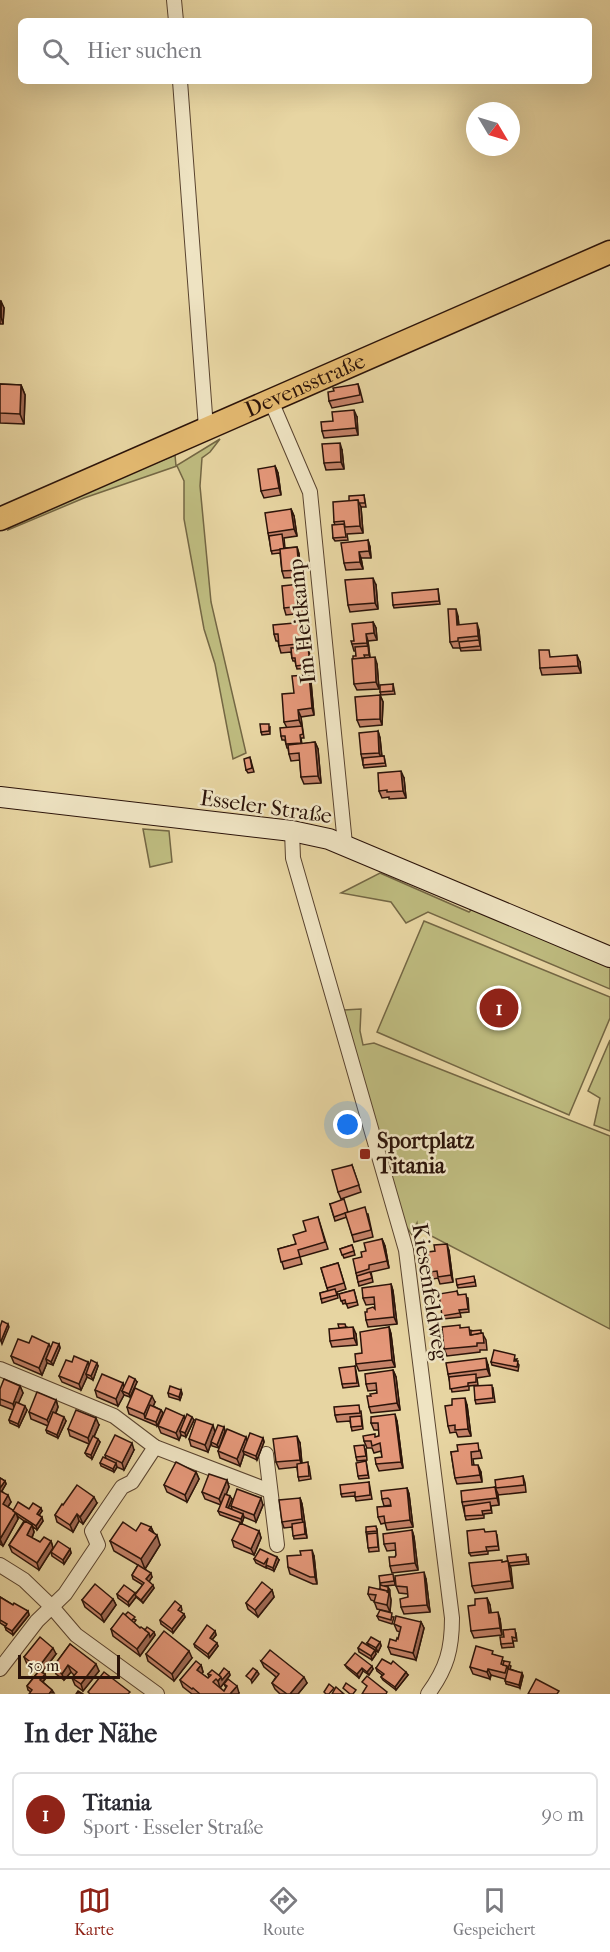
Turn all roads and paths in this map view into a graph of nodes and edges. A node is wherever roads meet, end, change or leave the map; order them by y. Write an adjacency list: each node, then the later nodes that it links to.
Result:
1 (174, 0): 2 (street)
2 (176, 18)
3 (180, 84): 6 (street)
4 (610, 252): 5 (main road, Devensstraße)
5 (271, 402): 6 (main road, Devensstraße); 10 (street, Im Heitkamp)
6 (206, 428): 7 (main road, Devensstraße)
7 (0, 519)
8 (0, 797): 9 (main road, Esseler Straße)
9 (292, 831): 10 (main road, Esseler Straße); 21 (street, Kiesenfeldweg)
10 (345, 844): 11 (main road, Esseler Straße)
11 (610, 957)
12 (0, 1369): 13 (street)
13 (155, 1446): 15 (street); 18 (street)
14 (266, 1454): 15 (street)
15 (270, 1491): 16 (street)
16 (277, 1545)
17 (0, 1565): 18 (street)
18 (52, 1607): 19 (street); 20 (street)
19 (0, 1669)
20 (157, 1694)
21 (428, 1694)

